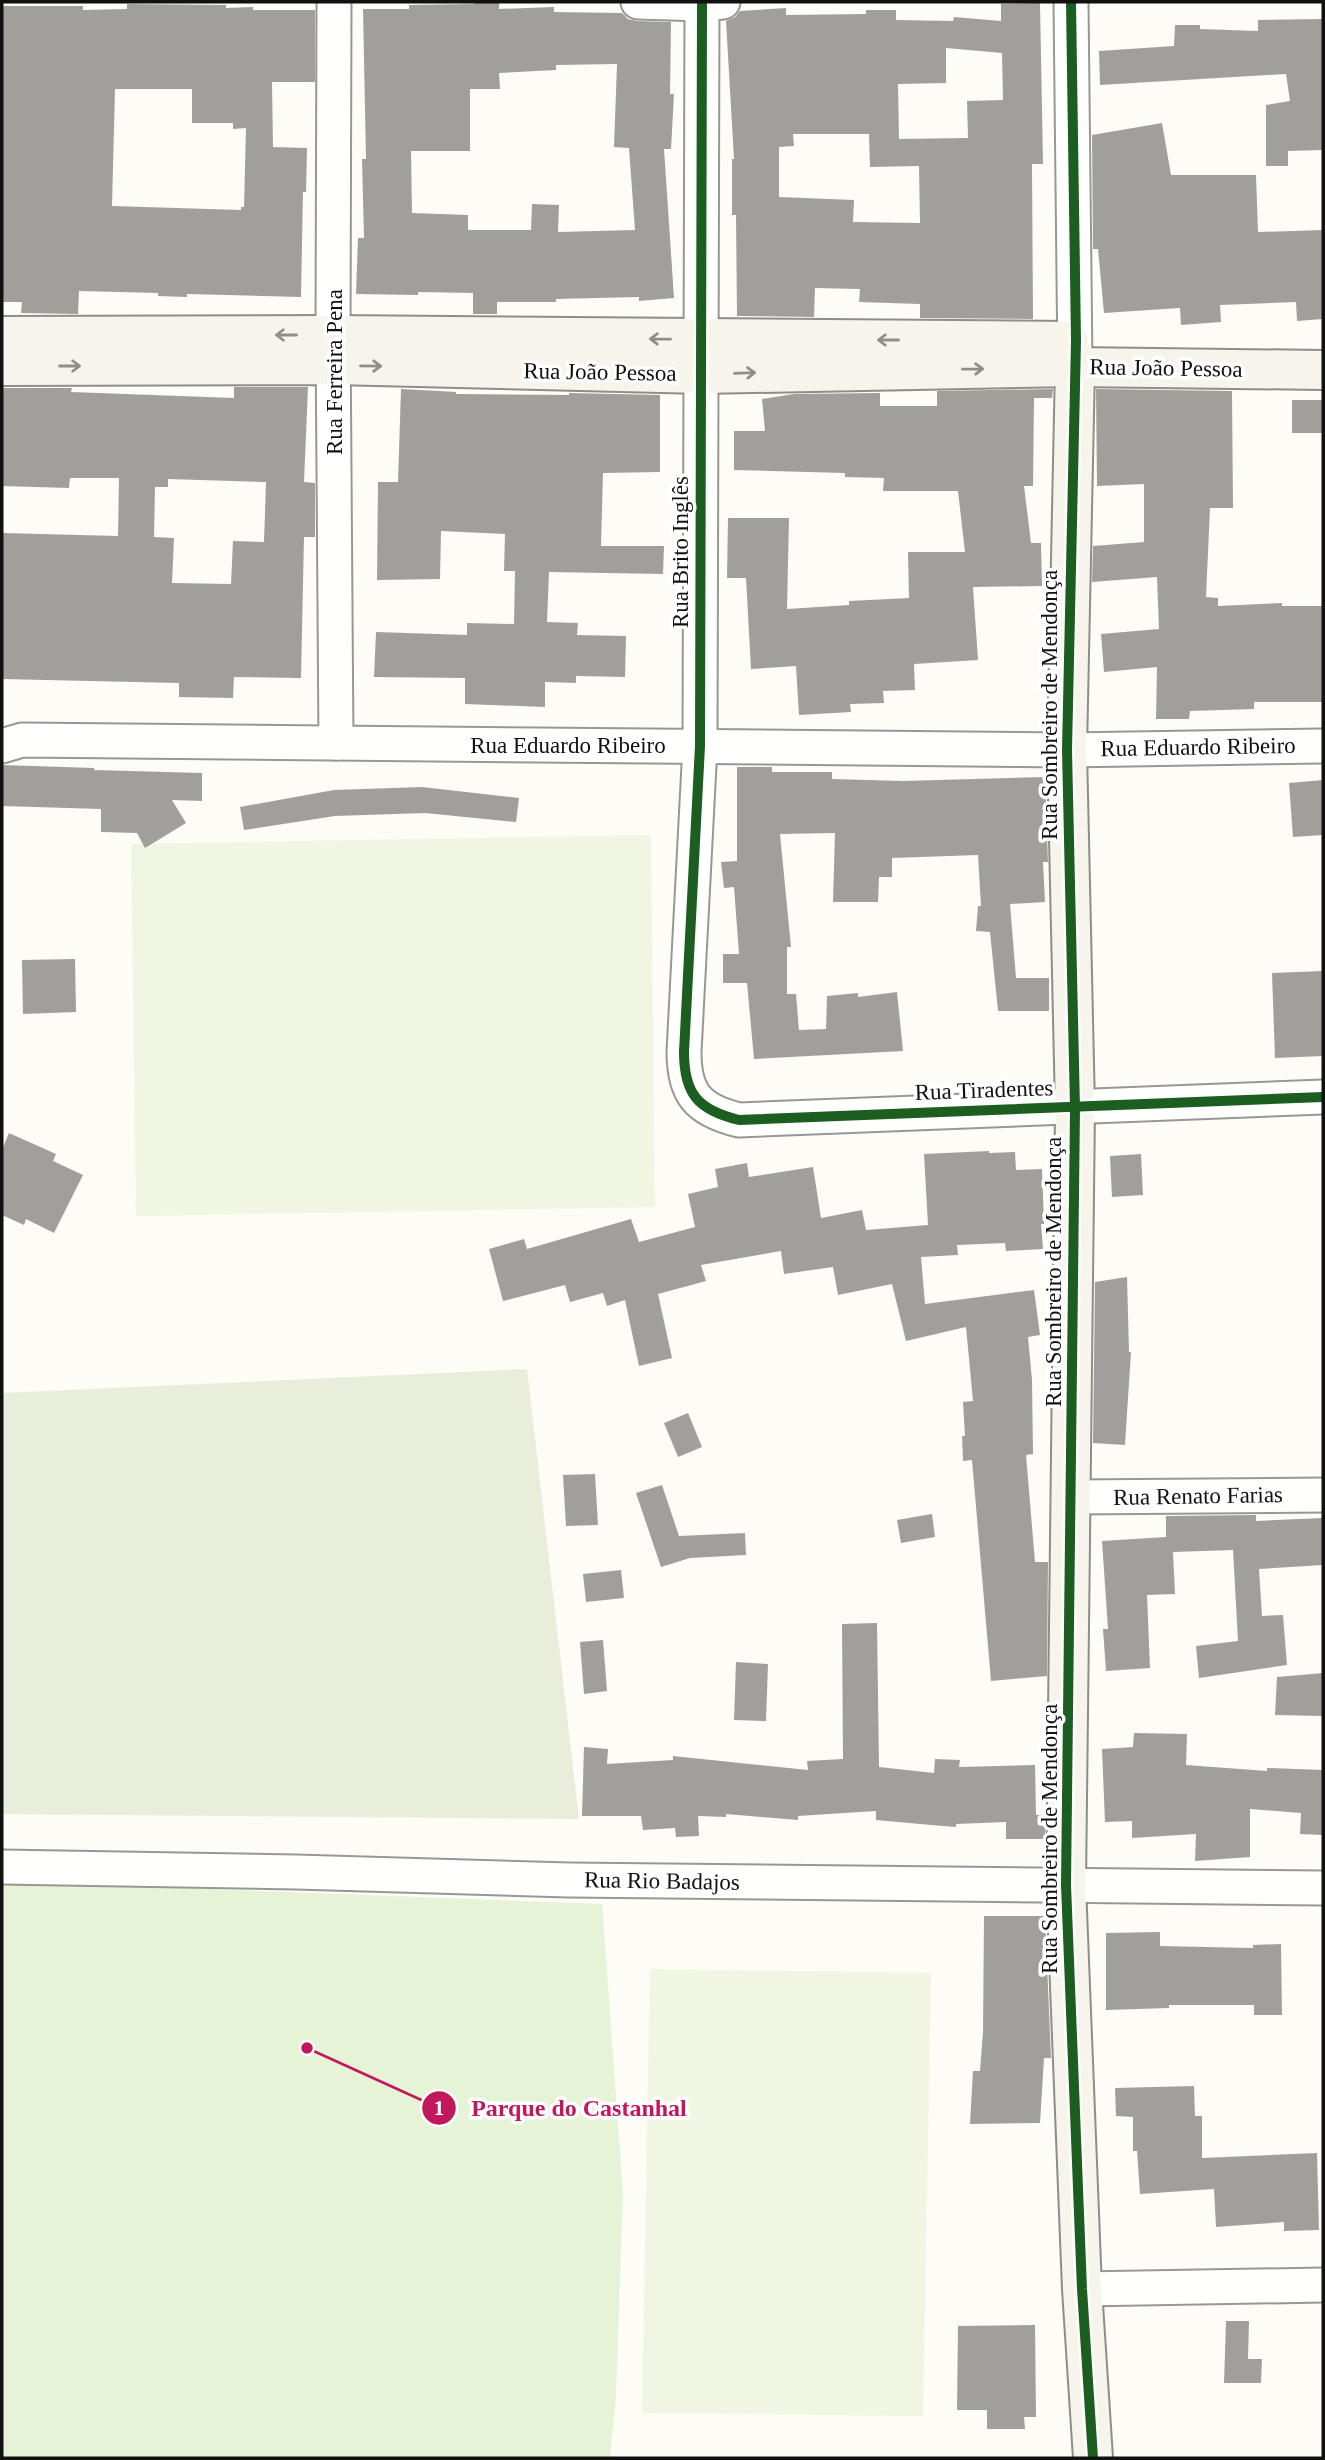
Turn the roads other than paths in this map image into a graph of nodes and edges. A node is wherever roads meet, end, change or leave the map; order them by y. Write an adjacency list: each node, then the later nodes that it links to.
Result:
1 (334, 2): 7 (street, Rua Ferreira Pena)
2 (638, 2): 4 (street)
3 (1071, 2): 8 (street, Rua Sombreiro de Mendonça)
4 (713, 3): 9 (street, Rua Brito Inglês)
5 (2, 336): 7 (street, Rua João Pessoa, one-way to 5)
6 (1323, 346): 8 (street, Rua João Pessoa)
7 (333, 350): 9 (street, Rua João Pessoa); 10 (street, Rua João Pessoa, one-way to 7); 13 (street, Rua Ferreira Pena)
8 (1075, 354): 9 (street, Rua João Pessoa); 11 (street, Rua João Pessoa); 16 (street, Rua Sombreiro de Mendonça)
9 (702, 357): 14 (street, Rua Brito Inglês)
10 (2, 366)
11 (1323, 370)
12 (8, 738): 13 (street, Rua Eduardo Ribeiro)
13 (336, 743): 14 (street, Rua Eduardo Ribeiro)
14 (699, 746): 16 (street, Rua Eduardo Ribeiro); 18 (street, Rua Brito Inglês)
15 (1323, 746): 16 (street, Rua Eduardo Ribeiro)
16 (1068, 750): 19 (street, Rua Sombreiro de Mendonça)
17 (1323, 1097): 19 (street, Rua Tiradentes)
18 (696, 1098): 19 (street, Rua Tiradentes)
19 (1076, 1108): 21 (street, Rua Sombreiro de Mendonça)
20 (1323, 1495): 21 (street, Rua Renato Farias)
21 (1072, 1497): 23 (street, Rua Sombreiro de Mendonça)
22 (2, 1867): 23 (street, Rua Rio Badajos)
23 (1066, 1885): 24 (street, Rua Rio Badajos); 26 (street, Rua Sombreiro de Mendonça)
24 (1323, 1888)
25 (1323, 2285): 26 (street)
26 (1082, 2290): 27 (street, Rua Sombreiro de Mendonça)
27 (1093, 2458)

